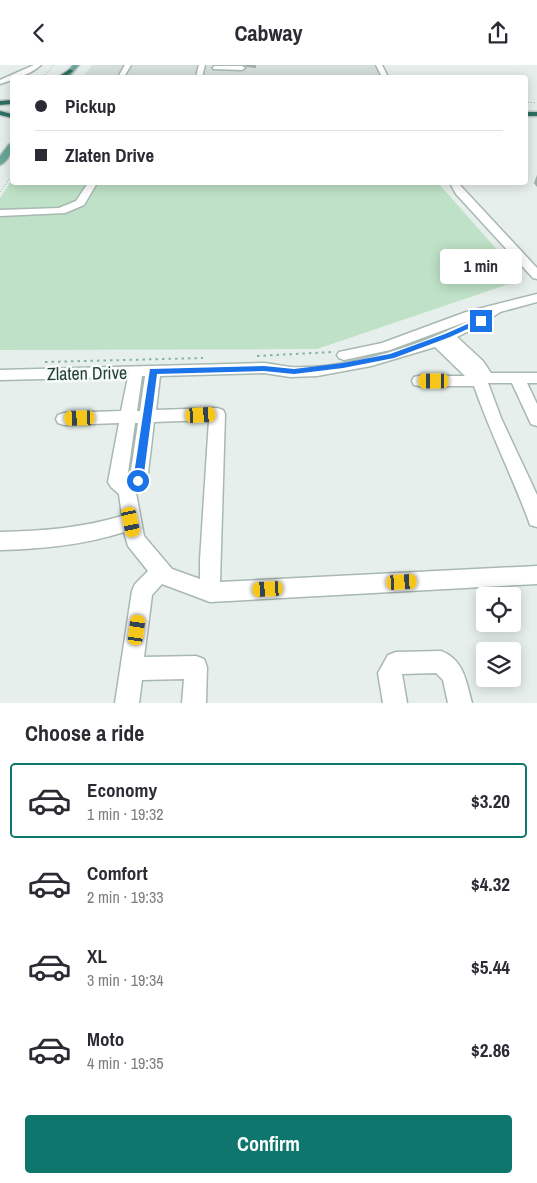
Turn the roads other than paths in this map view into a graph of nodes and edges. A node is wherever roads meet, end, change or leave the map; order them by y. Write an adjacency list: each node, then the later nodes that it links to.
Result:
1 (38, 65): 5 (street)
2 (76, 65): 6 (main road)
3 (215, 68): 4 (street)
4 (242, 68)
5 (20, 75)
6 (68, 75)
7 (7, 150): 8 (main road)
8 (0, 162)
9 (91, 185): 11 (street)
10 (455, 185): 12 (street)
11 (0, 213)
12 (537, 275)
13 (537, 298): 14 (street, Zlaten Drive)
14 (495, 309): 15 (street, Zlaten Drive); 16 (street, Zlaten Drive)
15 (441, 338): 16 (street, Zlaten Drive); 21 (street)
16 (264, 368): 18 (street, Zlaten Drive)
17 (136, 371): 18 (street, Zlaten Drive); 19 (street, Zlaten Drive); 26 (street)
18 (153, 371): 26 (street)
19 (0, 375)
20 (537, 378): 22 (street)
21 (483, 379): 22 (street); 23 (street); 27 (street)
22 (517, 379): 25 (street)
23 (419, 381)
24 (64, 419): 26 (street)
25 (537, 420)
26 (140, 422): 28 (street); 28 (street); 34 (street)
27 (531, 487): 29 (street)
28 (127, 490): 30 (street)
29 (537, 519)
30 (131, 522): 31 (street); 32 (street)
31 (0, 541)
32 (161, 572): 34 (street); 35 (street)
33 (537, 575): 34 (street)
34 (210, 592)
35 (132, 669): 36 (street); 37 (street)
36 (127, 703)
37 (194, 703)
38 (394, 703): 39 (street)
39 (460, 703)

